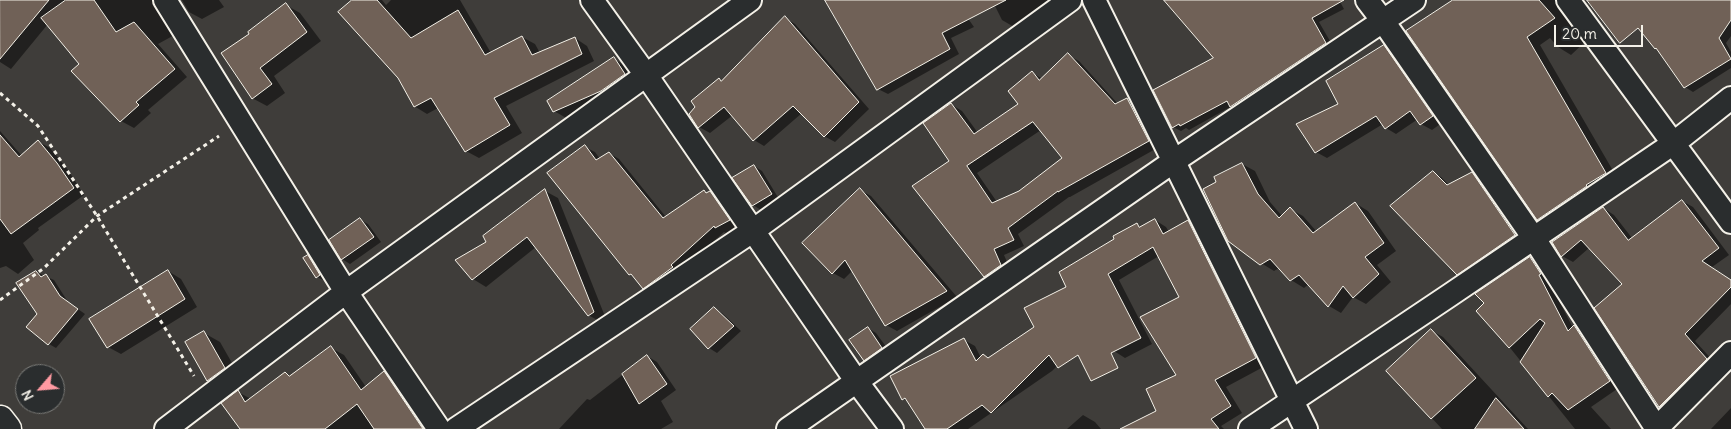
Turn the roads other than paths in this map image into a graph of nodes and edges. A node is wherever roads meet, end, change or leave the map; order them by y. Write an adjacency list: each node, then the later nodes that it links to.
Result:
1 (165, 0): 17 (street)
2 (592, 0): 10 (street)
3 (750, 0): 10 (street)
4 (1070, 0): 15 (street)
5 (1094, 0): 13 (street)
6 (1368, 0): 9 (street)
7 (1414, 0): 9 (street)
8 (1568, 0): 12 (street)
9 (1383, 21): 13 (street); 16 (street)
10 (646, 75): 15 (street); 17 (street)
11 (1731, 98): 12 (street)
12 (1674, 142): 14 (street); 16 (street)
13 (1174, 160): 19 (street); 20 (street)
14 (1731, 222)
15 (754, 230): 19 (street); 25 (street)
16 (1533, 237): 20 (street); 30 (street)
17 (346, 292): 23 (street); 24 (street)
18 (1731, 353): 30 (street)
19 (857, 382): 26 (street); 27 (street)
20 (1291, 401): 28 (street); 29 (street)
21 (0, 420): 22 (street)
22 (7, 429)
23 (166, 429)
24 (439, 429)
25 (456, 429)
26 (788, 429)
27 (892, 429)
28 (1250, 429)
29 (1306, 429)
30 (1657, 429)

